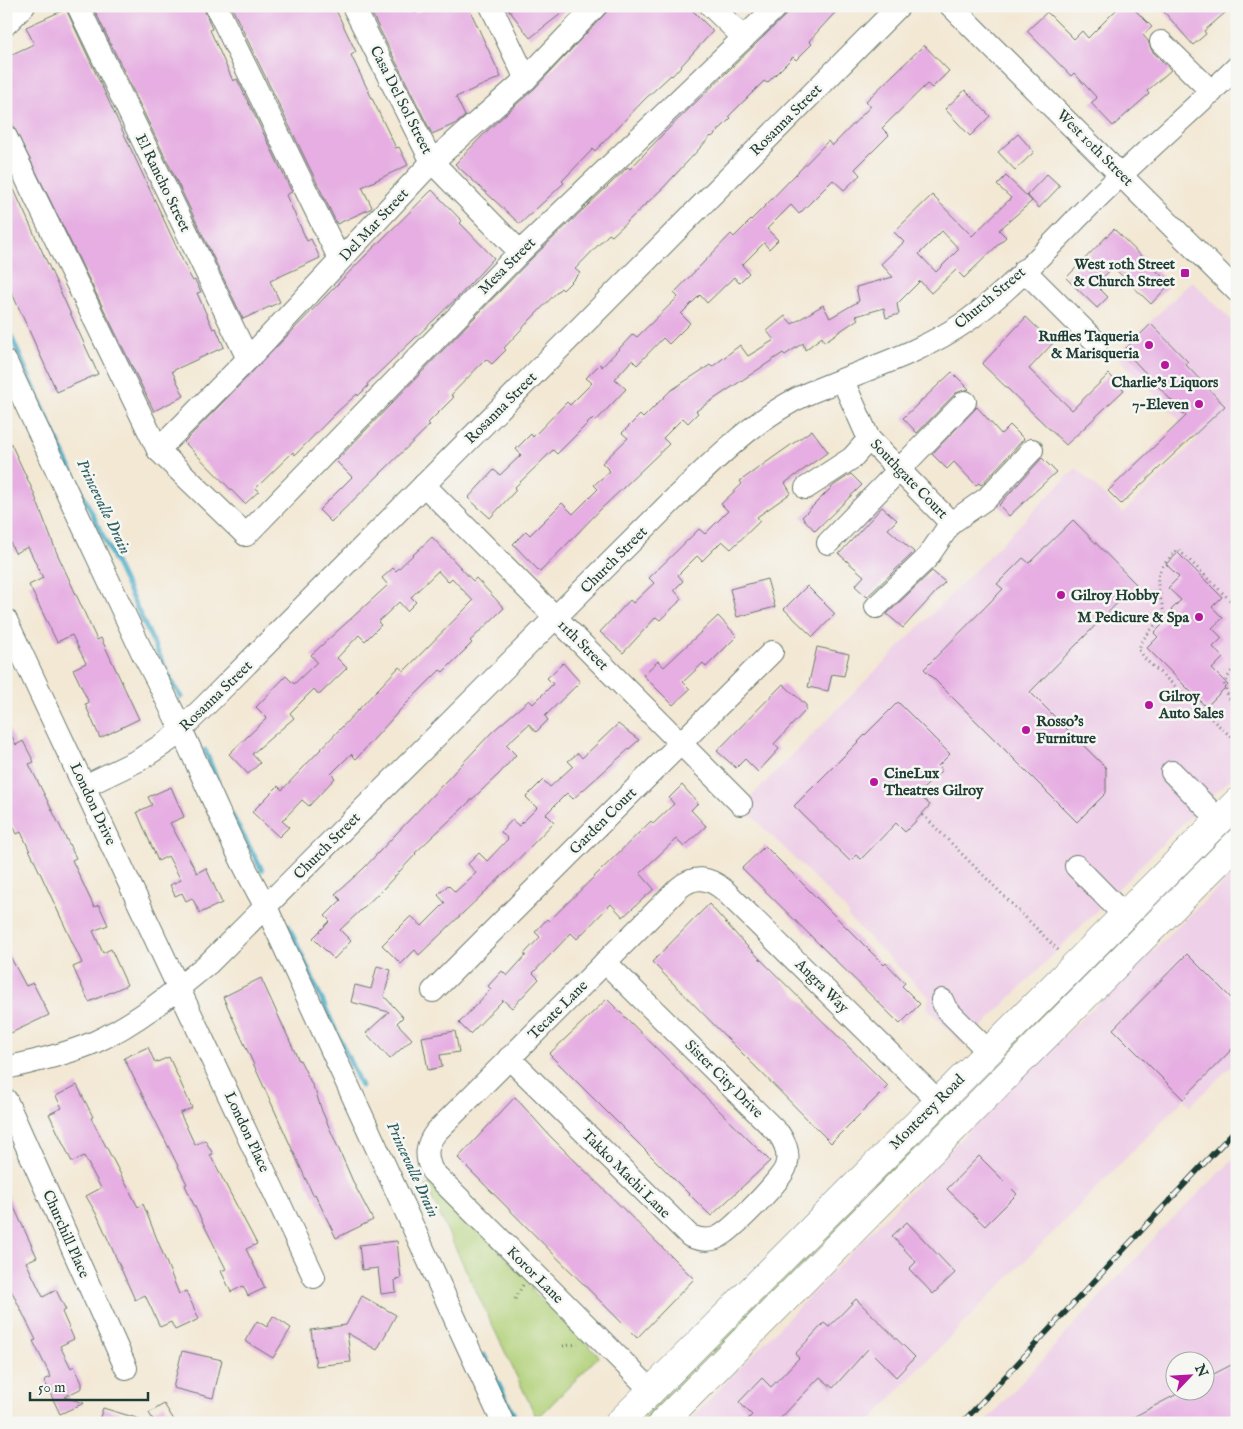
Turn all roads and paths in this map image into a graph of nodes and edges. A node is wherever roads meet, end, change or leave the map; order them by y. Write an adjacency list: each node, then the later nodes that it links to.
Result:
1 (24, 6): 11 (street)
2 (78, 6): 25 (street, El Rancho Street)
3 (216, 6): 21 (street)
4 (353, 6): 18 (street, Casa Del Sol Street)
5 (491, 6): 15 (street)
6 (596, 6): 15 (street, Del Mar Street)
7 (711, 6): 12 (street)
8 (777, 6): 12 (street, Mesa Street)
9 (899, 6): 33 (street, Rosanna Street)
10 (951, 6): 19 (street, West 10th Street)
11 (6, 24)
12 (744, 38): 20 (street, Mesa Street)
13 (1161, 42): 16 (street)
14 (1237, 67): 16 (street, Church Street)
15 (526, 79): 18 (street, Del Mar Street)
16 (1212, 92): 19 (street, Church Street)
17 (6, 137): 30 (street)
18 (432, 162): 20 (street, Casa Del Sol Street); 21 (street, Del Mar Street)
19 (1122, 174): 22 (street, Church Street); 23 (street, West 10th Street)
20 (520, 252): 30 (street, Mesa Street)
21 (340, 260): 25 (street, Del Mar Street)
22 (1024, 270): 24 (street); 27 (street, Church Street)
23 (1237, 291)
24 (1098, 343)
25 (248, 359): 30 (street, Del Mar Street)
26 (6, 362): 44 (street)
27 (843, 381): 29 (street, Southgate Court); 39 (street, Church Street)
28 (965, 402): 32 (street)
29 (870, 439): 32 (street, Southgate Court); 34 (street)
30 (158, 450)
31 (1032, 450): 35 (street)
32 (899, 469): 35 (street, Southgate Court); 36 (street)
33 (424, 486): 39 (street, 11th Street); 44 (street, Rosanna Street)
34 (806, 488)
35 (951, 523): 37 (street)
36 (828, 542)
37 (876, 607)
38 (1237, 607): 45 (path)
39 (556, 618): 46 (street, 11th Street); 55 (street, Church Street)
40 (6, 620): 48 (street, London Drive)
41 (772, 652): 46 (street, Garden Court)
42 (1237, 663): 43 (path)
43 (1237, 712)
44 (181, 730): 48 (street, Rosanna Street); 55 (street)
45 (1237, 742)
46 (681, 743): 49 (street, 11th Street); 60 (street, Garden Court)
47 (1172, 772): 50 (street)
48 (85, 786): 59 (street, London Drive)
49 (741, 804)
50 (1228, 811): 56 (main road, Monterey Road)
51 (923, 815): 57 (path)
52 (1237, 843): 78 (main road, Monterey Road)
53 (1076, 866): 56 (street)
54 (701, 878): 58 (street, Tecate Lane); 66 (street, Angra Way)
55 (266, 908): 59 (street, Church Street); 76 (street)
56 (1123, 914): 62 (main road, Monterey Road)
57 (1059, 952)
58 (605, 962): 63 (street, Tecate Lane); 68 (street, Sister City Drive)
59 (180, 987): 64 (street, Church Street); 69 (street, London Place)
60 (434, 991)
61 (942, 1000): 62 (street)
62 (988, 1051): 66 (main road, Monterey Road)
63 (509, 1058): 67 (street, Tecate Lane); 68 (street, Takko Machi Lane)
64 (6, 1068)
65 (6, 1100): 74 (street, Churchill Place)
66 (938, 1101): 75 (main road, Monterey Road)
67 (427, 1154): 75 (street, Koror Lane)
68 (751, 1207)
69 (314, 1277)
70 (524, 1285): 71 (path)
71 (515, 1299)
72 (581, 1342): 73 (path)
73 (563, 1346)
74 (126, 1368)
75 (651, 1390): 77 (main road, Monterey Road)
76 (503, 1423)
77 (619, 1423)
78 (662, 1423)

